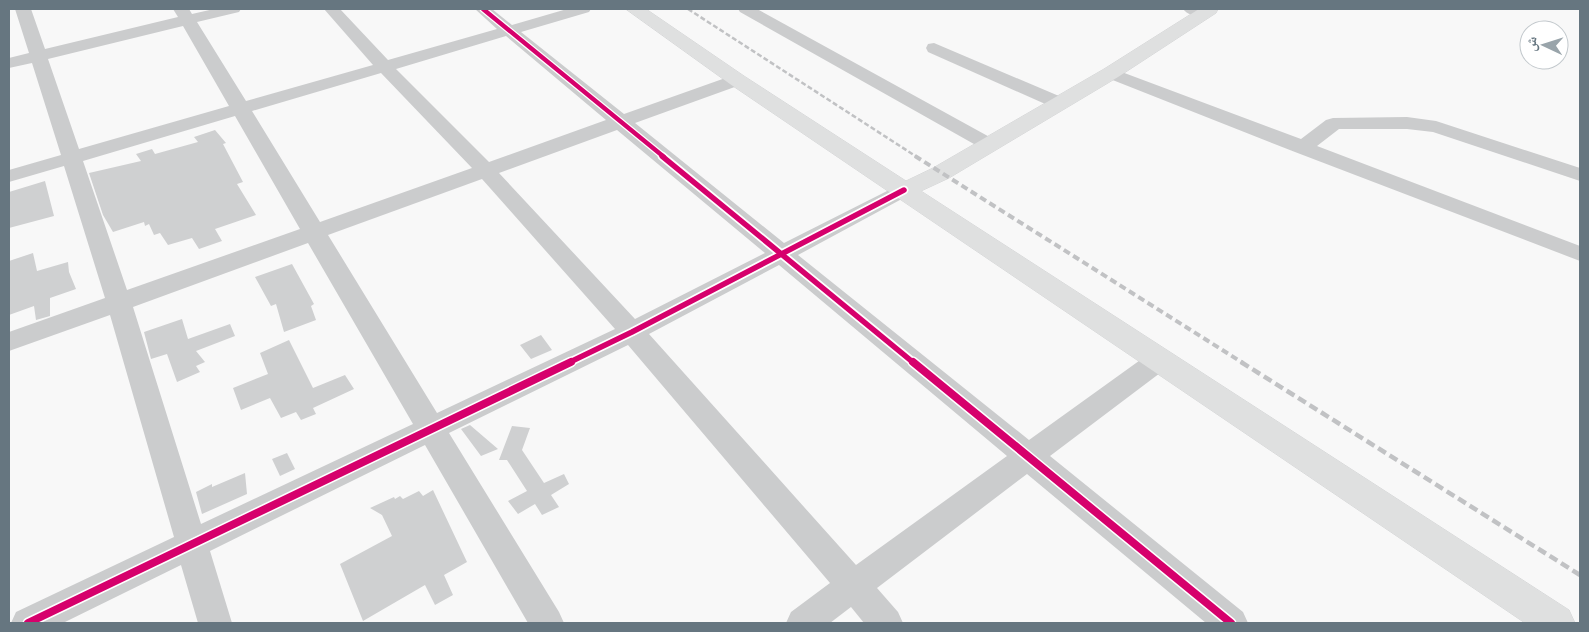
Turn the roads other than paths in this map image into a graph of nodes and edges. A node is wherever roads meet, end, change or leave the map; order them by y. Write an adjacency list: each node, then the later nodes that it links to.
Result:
1 (23, 9): 12 (street)
2 (233, 9): 9 (street)
3 (332, 9): 14 (street)
4 (483, 9): 10 (street)
5 (583, 9): 10 (street)
6 (635, 9): 16 (main road)
7 (746, 9): 20 (street)
8 (1202, 10): 15 (main road)
9 (184, 14): 12 (street); 18 (street)
10 (508, 31): 14 (street); 19 (street)
11 (934, 48): 17 (street)
12 (38, 56): 13 (street); 22 (street)
13 (9, 63)
14 (384, 66): 18 (street); 23 (street)
15 (1111, 73): 17 (main road); 21 (street)
16 (737, 80): 19 (street); 26 (main road)
17 (1060, 103): 20 (main road)
18 (241, 108): 22 (street); 27 (street)
19 (619, 122): 23 (street); 28 (street)
20 (988, 144): 26 (main road)
21 (1302, 148): 24 (street); 29 (street)
22 (72, 158): 25 (street); 30 (street)
23 (486, 170): 27 (street); 31 (street)
24 (1580, 174)
25 (9, 176)
26 (904, 190): 28 (street); 33 (main road)
27 (313, 232): 30 (street); 34 (street)
28 (783, 253): 31 (street); 35 (street)
29 (1580, 254)
30 (119, 302): 32 (street); 36 (street)
31 (632, 332): 34 (street); 37 (street)
32 (9, 342)
33 (1159, 360): 35 (street); 44 (main road)
34 (431, 428): 36 (street); 40 (street)
35 (1030, 457): 37 (street); 43 (street)
36 (192, 544): 38 (street); 39 (street)
37 (852, 587): 41 (street); 42 (street)
38 (28, 623)
39 (215, 623)
40 (547, 623)
41 (803, 623)
42 (886, 623)
43 (1231, 623)
44 (1556, 623)

